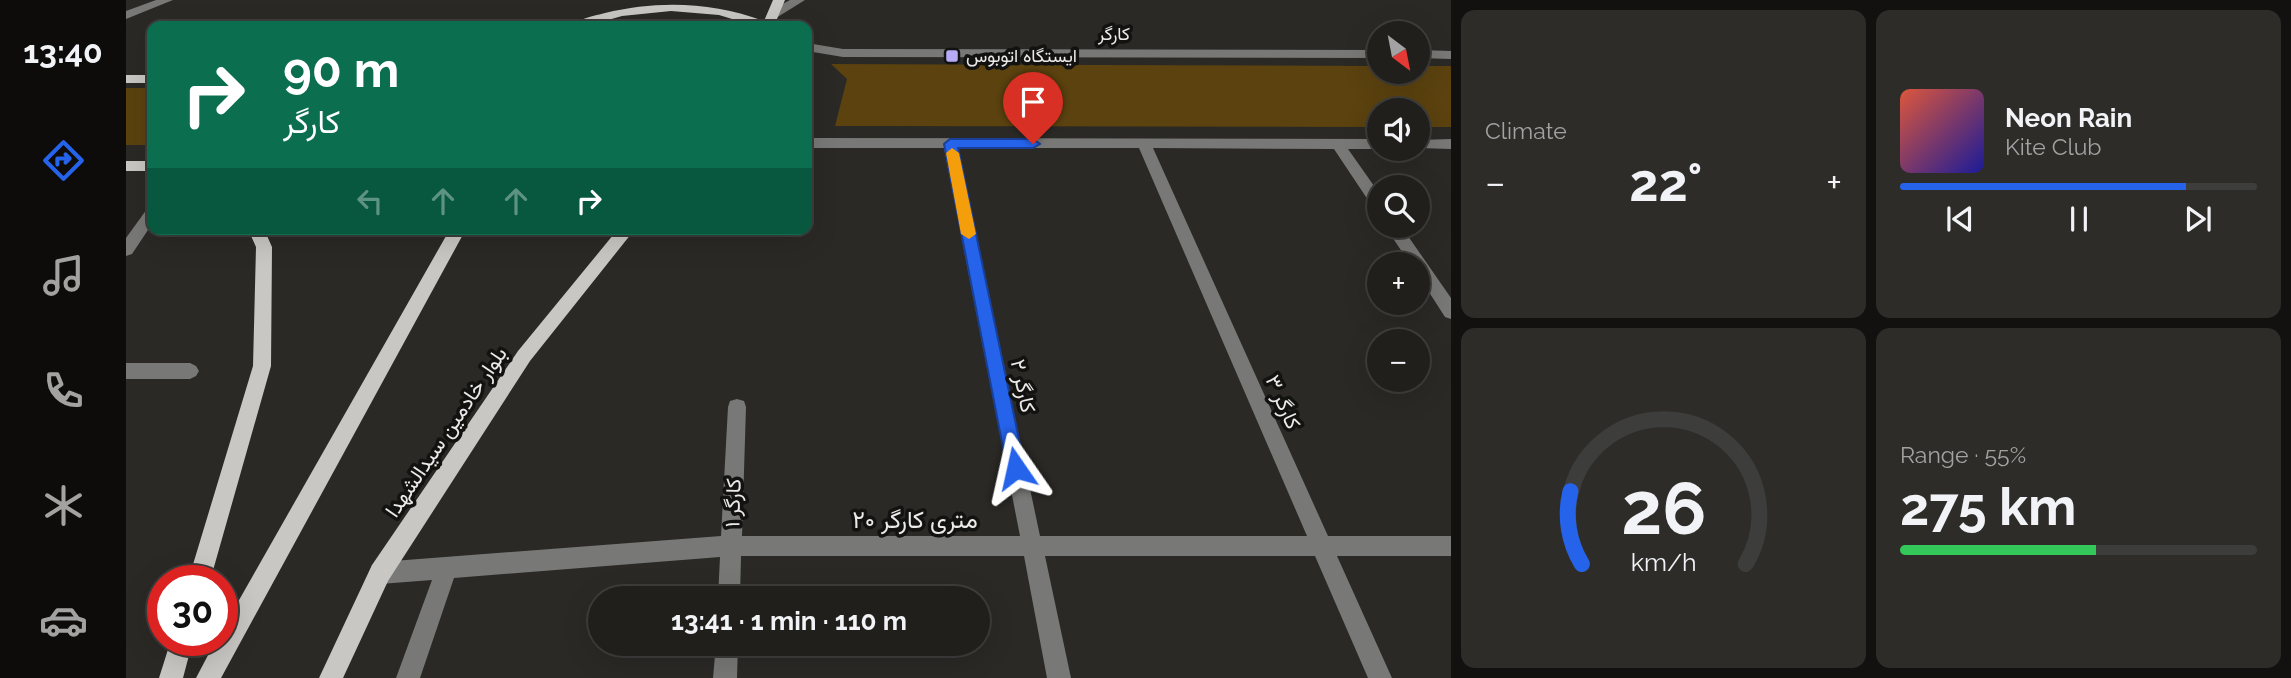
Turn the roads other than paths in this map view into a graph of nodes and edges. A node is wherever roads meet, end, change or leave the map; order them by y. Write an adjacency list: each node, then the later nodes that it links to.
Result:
1 (167, 0): 6 (street)
2 (676, 0): 5 (main road)
3 (779, 0): 9 (main road)
4 (799, 0): 10 (street)
5 (658, 5): 7 (main road); 8 (main road)
6 (126, 15)
7 (591, 21)
8 (762, 21)
9 (770, 21)
10 (772, 21)
11 (812, 48): 12 (street, کارگر)
12 (1367, 54)
13 (1430, 54): 14 (street)
14 (1451, 55)
15 (126, 79): 16 (main road)
16 (147, 79)
17 (812, 143): 18 (street)
18 (950, 144): 19 (street); 38 (street, کارگر ۲)
19 (1144, 144): 20 (street); 39 (street, کارگر ۳)
20 (1338, 144): 21 (street); 26 (street)
21 (1367, 144)
22 (1430, 144): 23 (street)
23 (1451, 144)
24 (126, 166): 25 (main road)
25 (147, 166)
26 (1367, 187)
27 (147, 220): 32 (street)
28 (259, 235): 41 (main road)
29 (455, 235): 48 (main road)
30 (622, 235): 43 (main road, بلوار خادمین سیدالشهدا)
31 (1401, 238): 33 (street)
32 (126, 250)
33 (1451, 312)
34 (126, 371): 35 (street)
35 (190, 371)
36 (737, 407): 37 (street, کارگر ۱)
37 (731, 546): 38 (street, ۲۰ متری کارگر); 42 (street, ۲۰ متری کارگر); 44 (street, کارگر ۱)
38 (1032, 546): 39 (street, ۲۰ متری کارگر); 52 (street, کارگر ۲)
39 (1321, 546): 40 (street, ۲۰ متری کارگر); 53 (street, کارگر ۳)
40 (1451, 546)
41 (204, 565)
42 (447, 568): 43 (street, ۲۰ متری کارگر); 50 (street)
43 (380, 573): 49 (main road, بلوار خادمین سیدالشهدا)
44 (729, 586)
45 (177, 656): 47 (main road)
46 (726, 656): 51 (street)
47 (171, 678)
48 (208, 678)
49 (331, 678)
50 (408, 678)
51 (725, 678)
52 (1059, 678)
53 (1380, 678)

